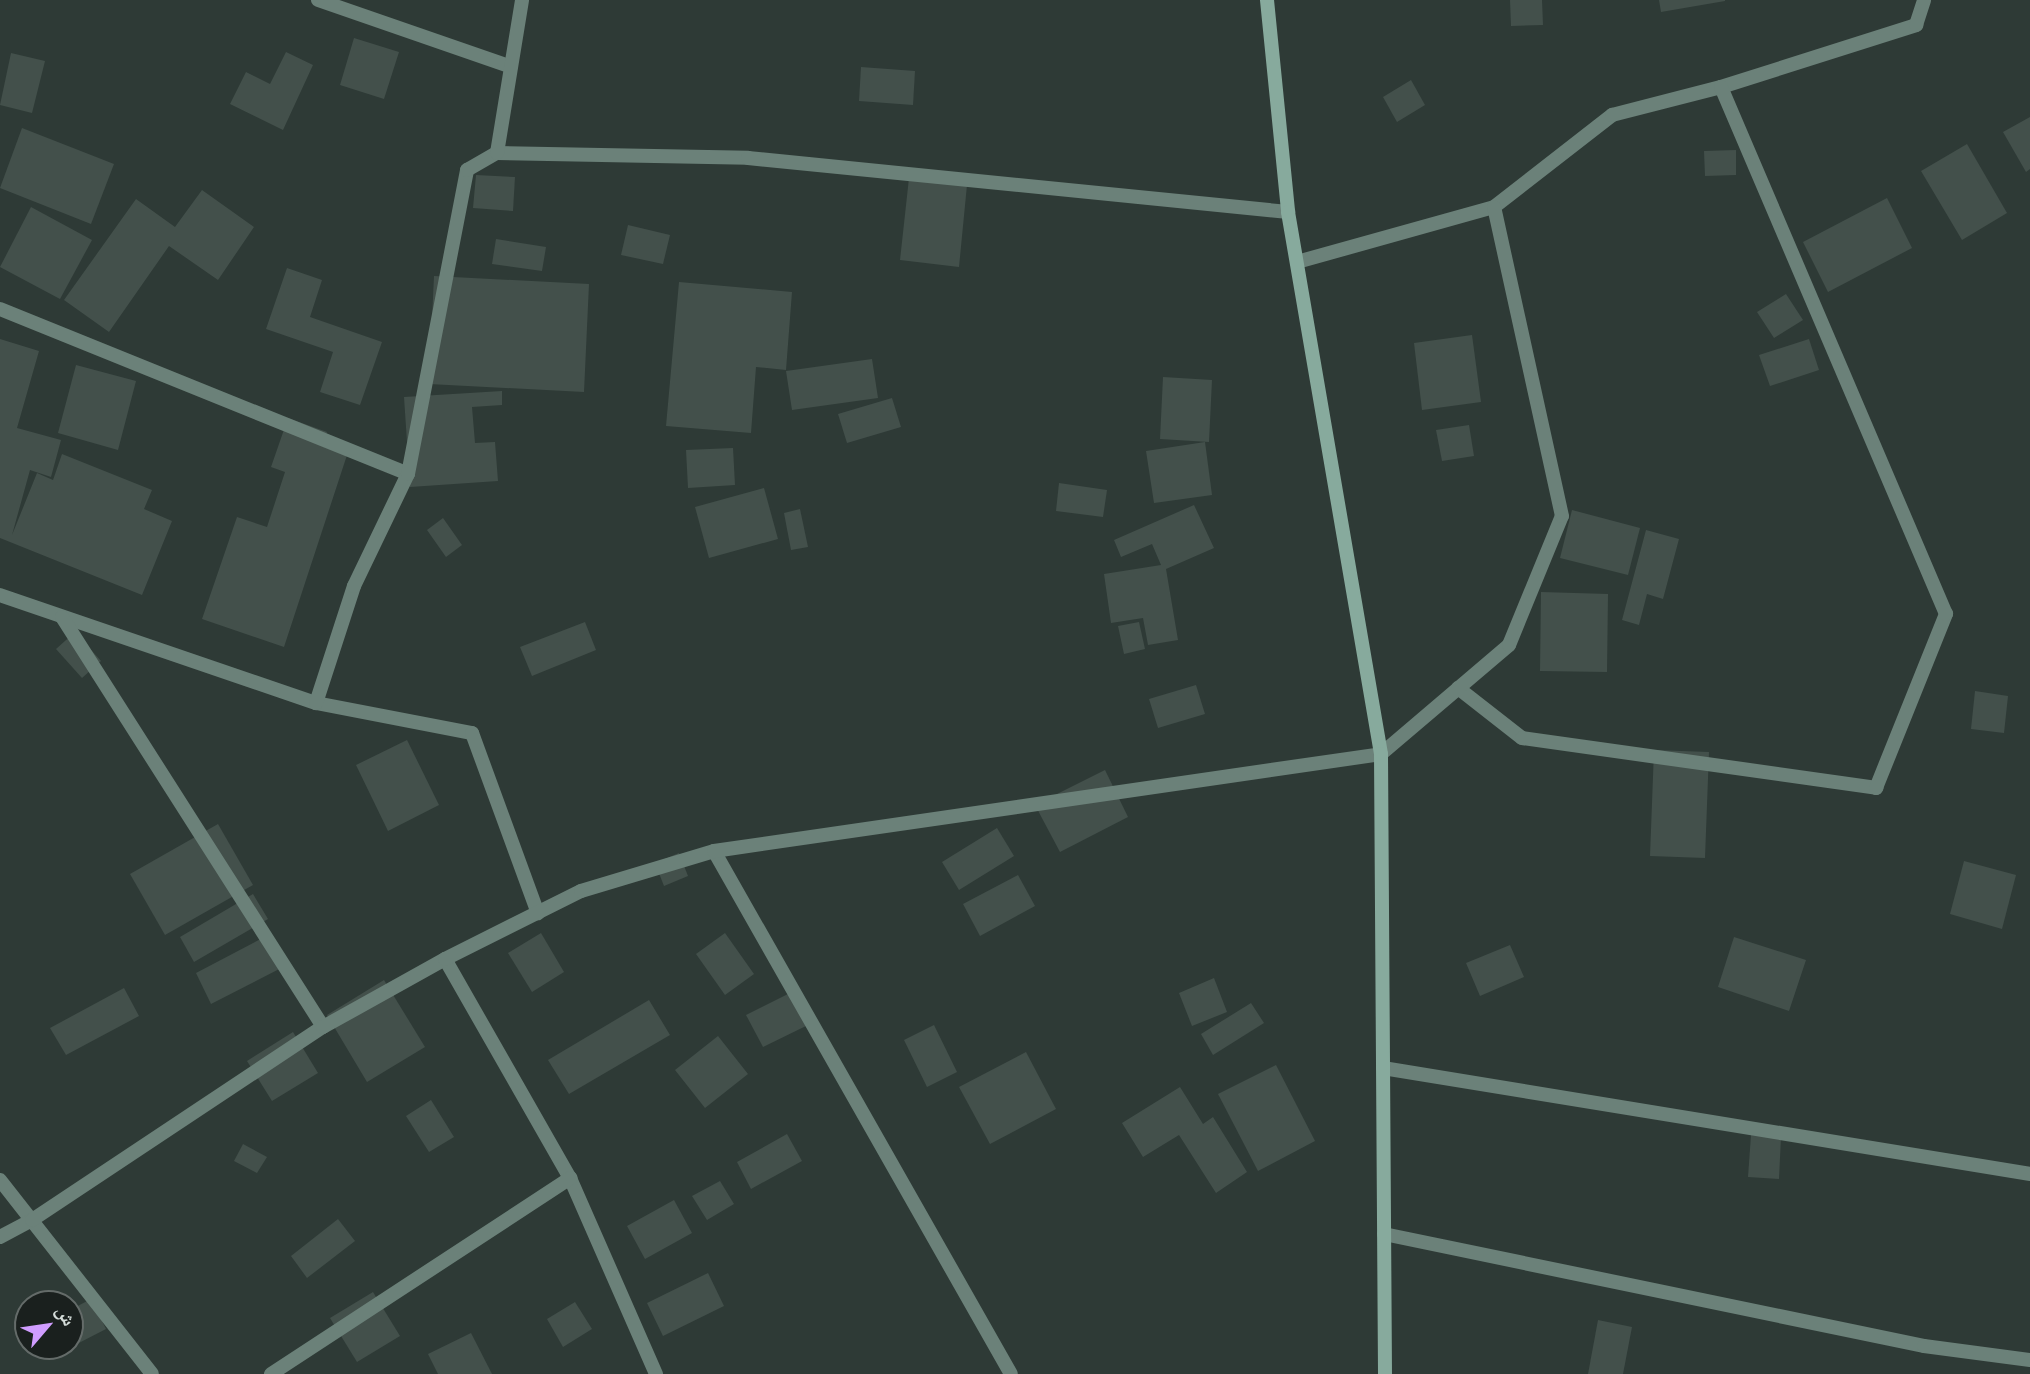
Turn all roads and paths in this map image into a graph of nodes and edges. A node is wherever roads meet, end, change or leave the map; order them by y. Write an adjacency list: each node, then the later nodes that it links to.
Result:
1 (318, 0): 5 (street)
2 (522, 0): 5 (street)
3 (1267, 0): 9 (street)
4 (1924, 0): 6 (street)
5 (511, 67): 7 (street)
6 (1721, 87): 8 (street); 15 (street)
7 (497, 153): 9 (street); 12 (street)
8 (1494, 207): 10 (street); 15 (street)
9 (1288, 212): 10 (street)
10 (1297, 262): 17 (street)
11 (0, 309): 12 (street)
12 (408, 474): 16 (street)
13 (0, 595): 14 (street)
14 (62, 617): 16 (street); 21 (street)
15 (1458, 688): 17 (street)
16 (316, 703): 19 (street)
17 (1381, 754): 18 (street); 22 (street)
18 (714, 851): 19 (street); 33 (street)
19 (538, 913): 20 (street)
20 (445, 959): 21 (street); 24 (street)
21 (323, 1027): 26 (street)
22 (1383, 1069): 23 (street); 27 (street)
23 (2030, 1174)
24 (570, 1178): 31 (street); 32 (street)
25 (0, 1180): 26 (street)
26 (32, 1220): 28 (street); 30 (street)
27 (1384, 1234): 29 (street); 34 (street)
28 (0, 1237)
29 (2030, 1360)
30 (152, 1374)
31 (271, 1374)
32 (656, 1374)
33 (1011, 1374)
34 (1385, 1374)

